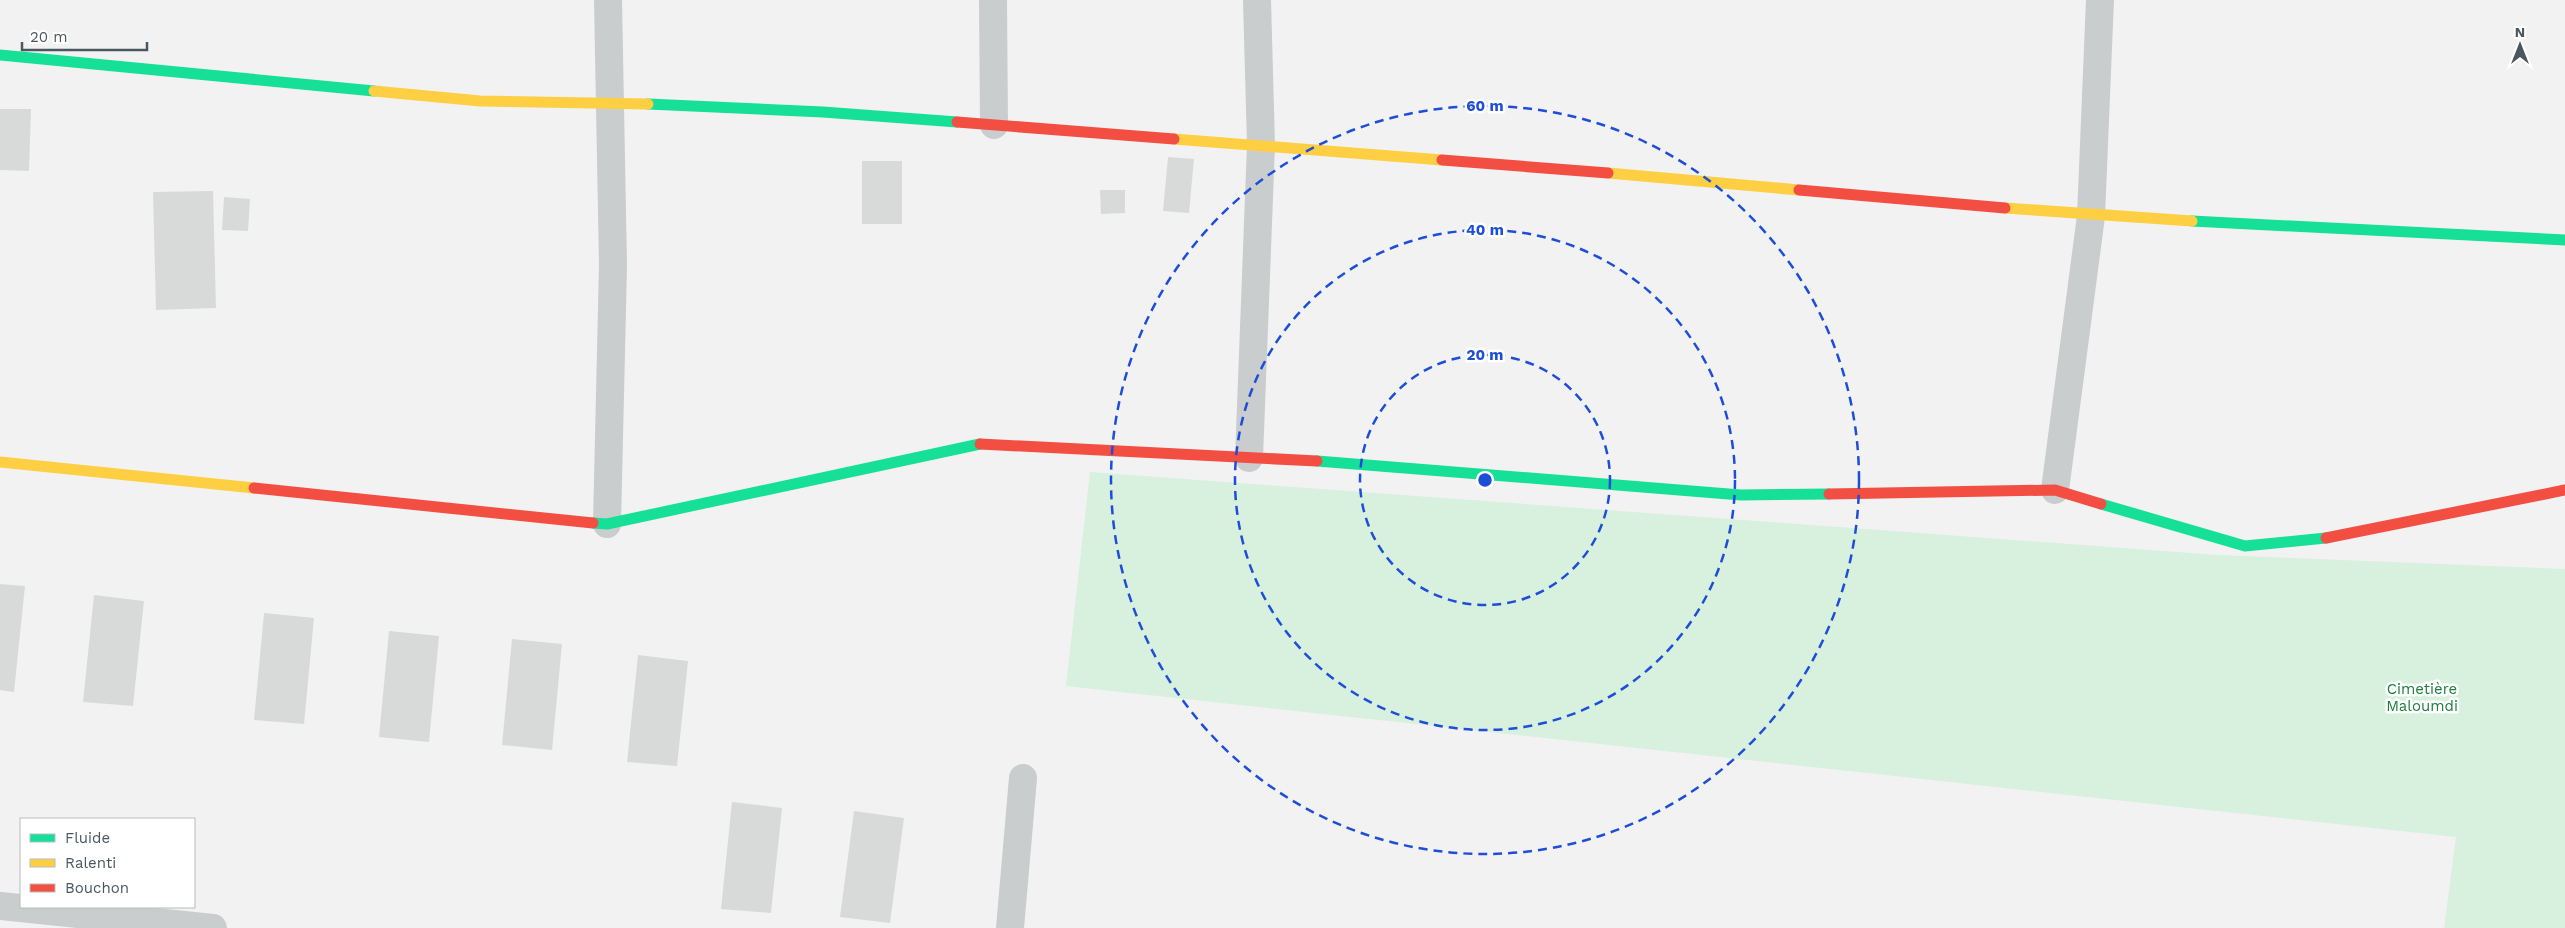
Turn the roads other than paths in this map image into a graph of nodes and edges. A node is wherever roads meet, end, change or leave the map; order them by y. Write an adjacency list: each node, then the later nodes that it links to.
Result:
1 (608, 0): 6 (street)
2 (993, 0): 7 (street)
3 (1257, 0): 8 (street)
4 (2100, 0): 9 (street)
5 (0, 55): 6 (street)
6 (609, 102): 7 (street); 15 (street)
7 (994, 125): 8 (street)
8 (1261, 145): 9 (street); 11 (street)
9 (2091, 216): 10 (street); 13 (street)
10 (2565, 240)
11 (1249, 458): 13 (street); 15 (street)
12 (0, 462): 15 (street)
13 (2055, 490): 14 (street)
14 (2565, 490)
15 (607, 524)
16 (1023, 778): 19 (street)
17 (0, 906): 18 (street)
18 (213, 928)
19 (1010, 928)

